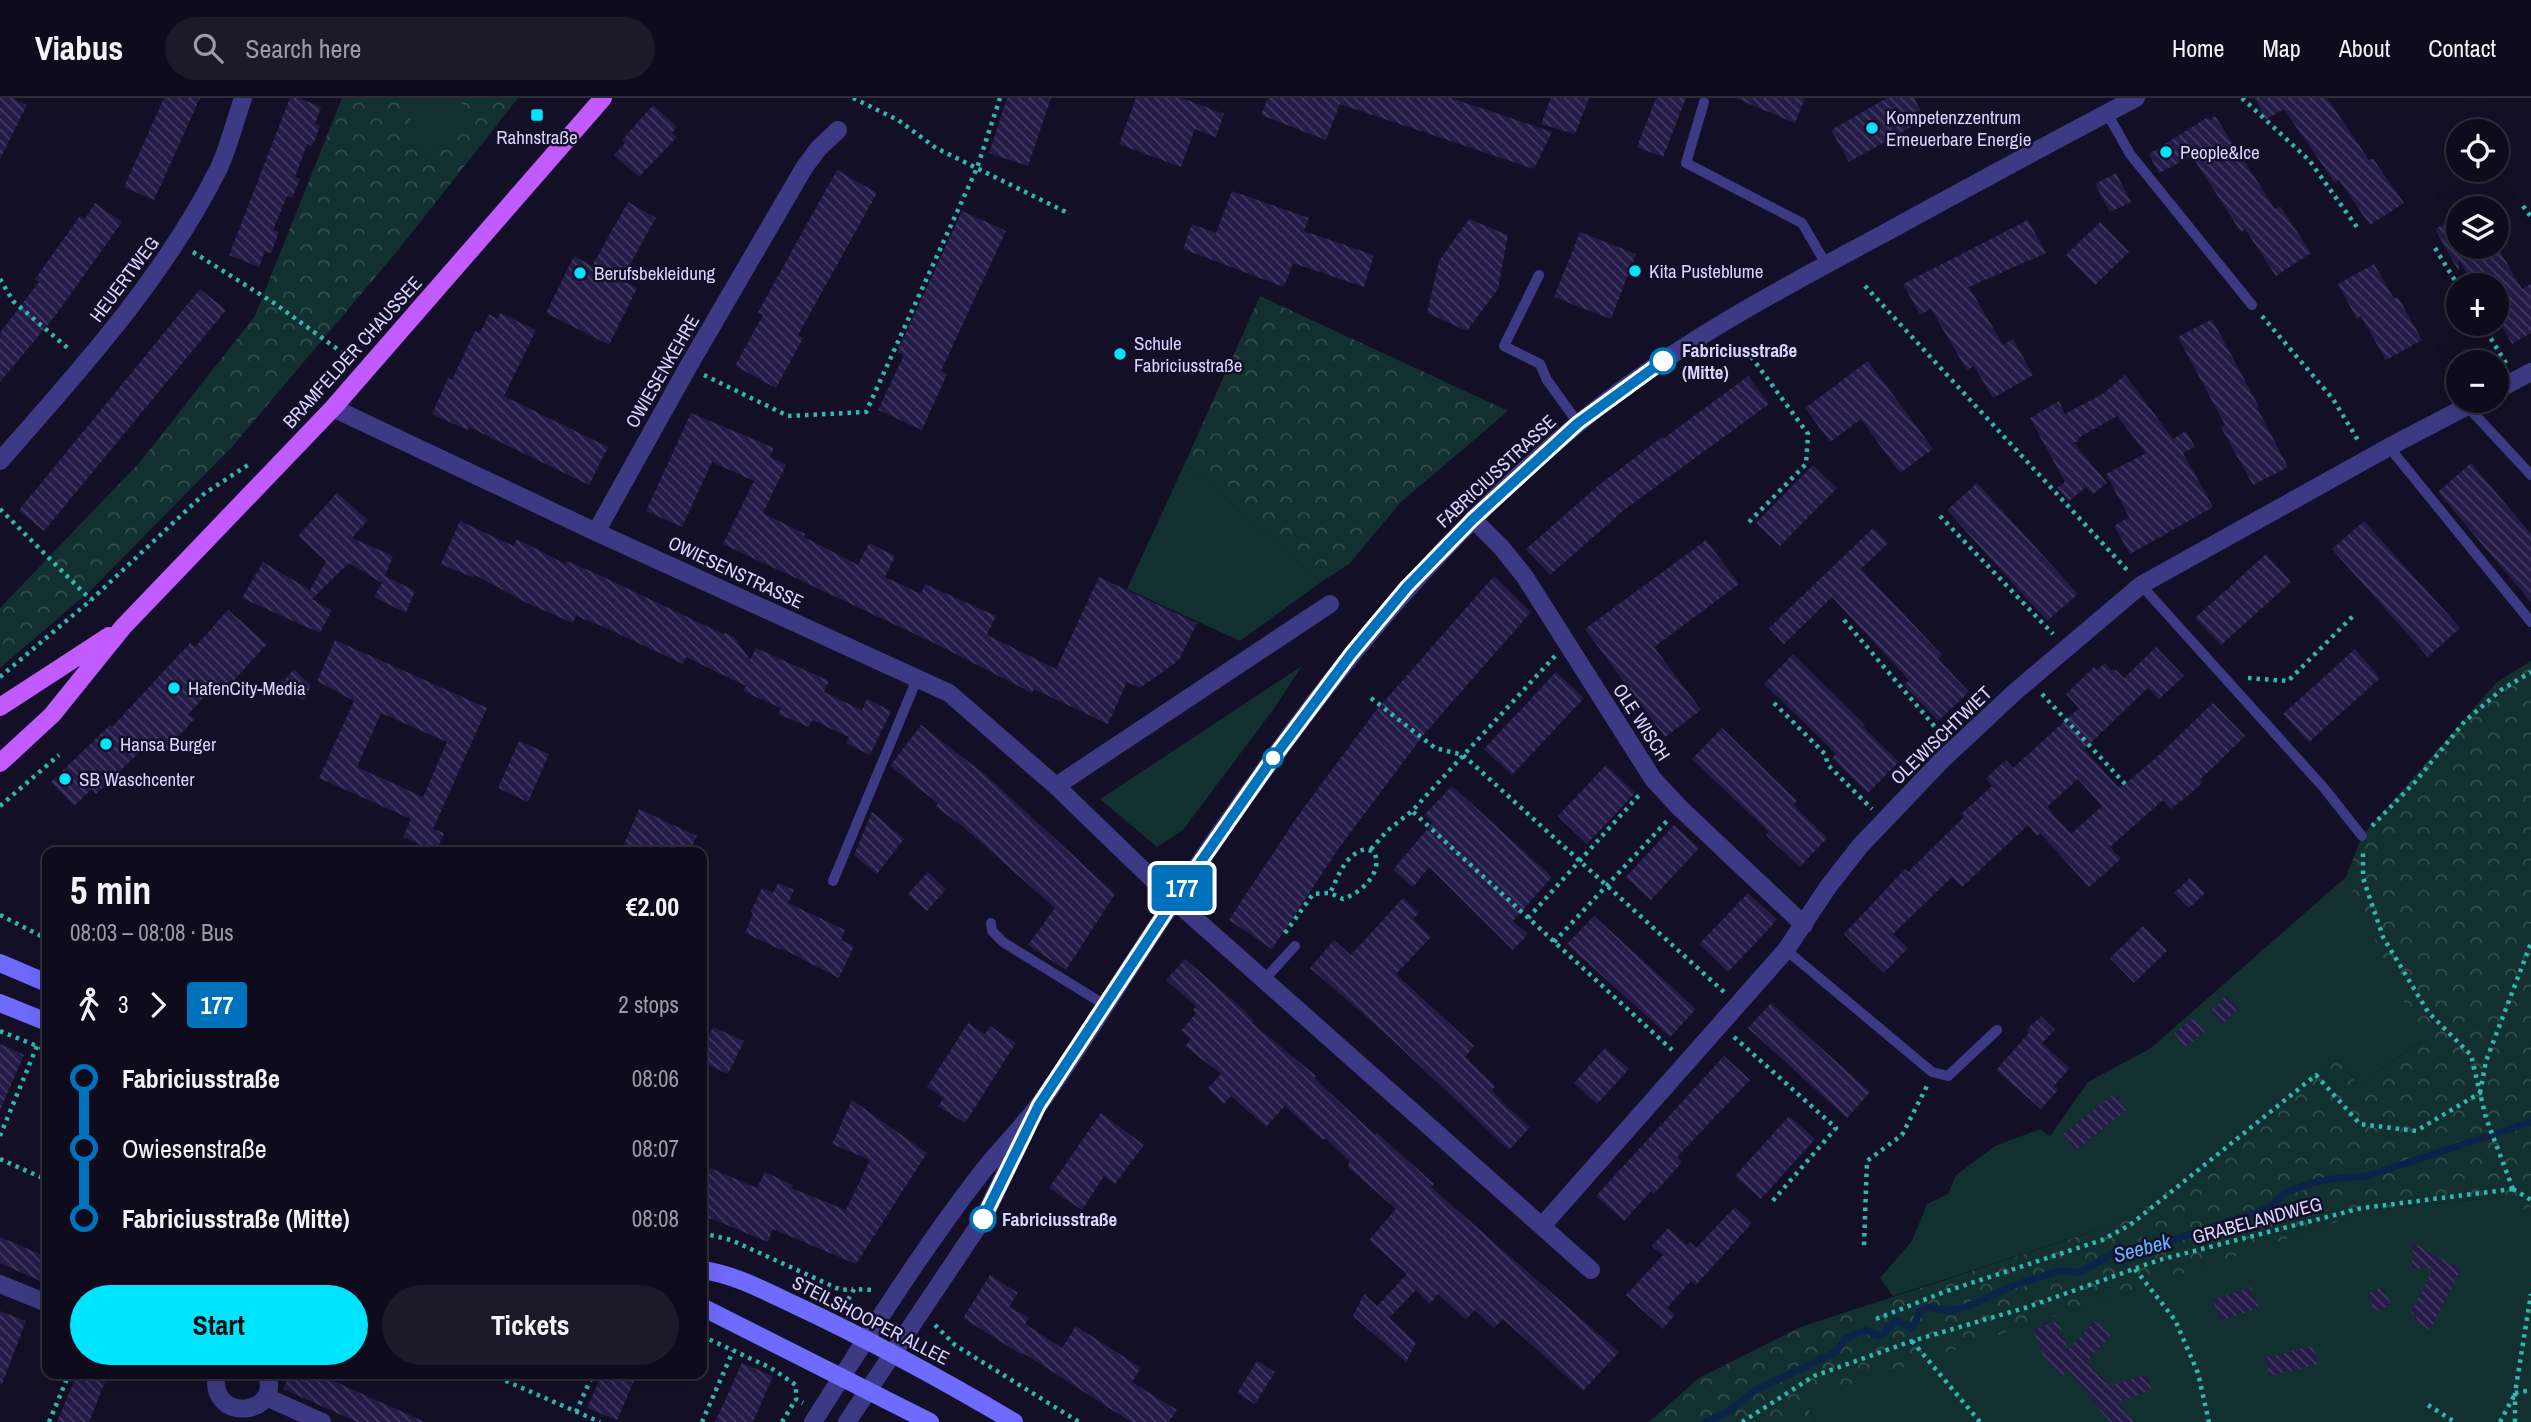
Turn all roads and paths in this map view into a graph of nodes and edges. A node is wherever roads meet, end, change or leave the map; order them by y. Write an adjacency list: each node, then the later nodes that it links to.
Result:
1 (243, 98): 15 (street, HEUERTWEG)
2 (604, 98): 27 (main road, BRAMFELDER CHAUSSEE)
3 (853, 98): 10 (path)
4 (1000, 98): 10 (path)
5 (2136, 98): 8 (street, FABRICIUSSTRASSE)
6 (2242, 98): 14 (path)
7 (1704, 102): 17 (lane)
8 (2107, 113): 17 (street, FABRICIUSSTRASSE); 22 (lane)
9 (838, 130): 26 (street, OWIESENKEHRE)
10 (977, 167): 12 (path); 26 (path)
11 (2524, 206): 13 (path)
12 (1070, 214)
13 (2531, 217)
14 (2360, 230)
15 (179, 240): 25 (street, HEUERTWEG); 27 (path)
16 (2435, 248): 18 (path)
17 (1826, 264): 32 (street, FABRICIUSSTRASSE)
18 (2450, 273)
19 (1539, 275): 32 (lane)
20 (0, 279): 25 (path)
21 (1865, 286): 43 (path)
22 (2252, 305): 35 (path)
23 (2492, 336): 28 (path)
24 (1750, 355): 41 (path)
25 (86, 363): 36 (street, HEUERTWEG)
26 (688, 367): 42 (street, OWIESENKEHRE)
27 (366, 370): 29 (main road, BRAMFELDER CHAUSSEE)
28 (2524, 376)
29 (333, 408): 42 (street, OWIESENSTRASSE); 49 (main road, BRAMFELDER CHAUSSEE)
30 (2453, 413): 33 (street, OLEWISCHTWIET)
31 (2480, 413): 37 (lane)
32 (1578, 423): 40 (street, FABRICIUSSTRASSE)
33 (2389, 447): 35 (street, OLEWISCHTWIET); 48 (lane)
34 (258, 458): 44 (path)
35 (2368, 458): 43 (street, OLEWISCHTWIET)
36 (0, 461)
37 (2531, 475)
38 (0, 509): 44 (path)
39 (1940, 516): 51 (path)
40 (1473, 519): 50 (street, OLE WISCH); 77 (street, FABRICIUSSTRASSE)
41 (1749, 522)
42 (596, 532): 55 (street, OWIESENSTRASSE)
43 (2141, 585): 51 (street, OLEWISCHTWIET); 53 (lane)
44 (91, 600): 54 (path)
45 (1330, 604): 66 (street)
46 (2353, 617): 53 (path)
47 (1844, 620): 60 (path)
48 (2531, 622)
49 (124, 627): 59 (main road, BRAMFELDER CHAUSSEE); 63 (main road, BRAMFELDER CHAUSSEE)
50 (1566, 643): 62 (path); 64 (street, OLE WISCH)
51 (2067, 649): 56 (street, OLEWISCHTWIET)
52 (2531, 672): 71 (path)
53 (2223, 676): 71 (lane)
54 (0, 677)
55 (917, 679): 66 (street, OWIESENSTRASSE); 74 (lane)
56 (2029, 681): 60 (street, OLEWISCHTWIET); 65 (path)
57 (1371, 698): 62 (path)
58 (1774, 703): 70 (path)
59 (0, 707)
60 (1954, 748): 70 (street, OLEWISCHTWIET)
61 (59, 755): 67 (path)
62 (1463, 755): 69 (path); 73 (path)
63 (0, 763)
64 (1653, 779): 68 (street, OLE WISCH); 73 (path)
65 (2126, 785)
66 (1056, 786): 77 (street, OWIESENSTRASSE)
67 (0, 806)
68 (1680, 808): 75 (path); 81 (street, OLE WISCH)
69 (1412, 811): 72 (path); 79 (path)
70 (1885, 821): 81 (street, OLEWISCHTWIET)
71 (2362, 835): 101 (path)
72 (1371, 849): 76 (path); 76 (path)
73 (1580, 861): 75 (path); 79 (path)
74 (832, 881)
75 (1606, 886): 84 (path); 93 (path)
76 (1330, 893): 82 (path)
77 (1174, 900): 89 (street, OWIESENSTRASSE); 92 (street, FABRICIUSSTRASSE)
78 (0, 915): 83 (path)
79 (1528, 918): 84 (path)
80 (991, 923): 92 (lane)
81 (1804, 925): 87 (street, OLEWISCHTWIET)
82 (1284, 935)
83 (42, 936)
84 (1554, 942): 100 (path)
85 (2531, 943): 101 (path)
86 (1295, 946): 89 (lane)
87 (1786, 950): 93 (street, OLEWISCHTWIET); 96 (lane)
88 (0, 963): 90 (main road)
89 (1264, 980): 110 (street, OWIESENSTRASSE)
90 (42, 981)
91 (0, 1003): 94 (main road)
92 (1105, 1005): 103 (street, FABRICIUSSTRASSE)
93 (1737, 1005): 95 (street, OLEWISCHTWIET)
94 (42, 1020)
95 (1720, 1025): 100 (street, OLEWISCHTWIET); 109 (path)
96 (1997, 1030)
97 (0, 1031): 98 (path)
98 (37, 1046): 99 (path); 104 (path)
99 (42, 1048)
100 (1686, 1063): 110 (street, OLEWISCHTWIET)
101 (2480, 1093): 107 (path); 123 (path)
102 (1923, 1095): 112 (path)
103 (1039, 1105): 126 (street, FABRICIUSSTRASSE); 129 (street, FABRICIUSSTRASSE)
104 (0, 1136)
105 (0, 1159): 106 (path)
106 (42, 1178)
107 (2513, 1189): 108 (path); 113 (path, GRABELANDWEG)
108 (2531, 1200)
109 (1770, 1204)
110 (1542, 1226): 114 (street, OWIESENSTRASSE)
111 (707, 1234): 117 (path)
112 (1864, 1245)
113 (2135, 1269): 127 (path, GRABELANDWEG); 156 (path)
114 (1591, 1270)
115 (707, 1271): 126 (main road, STEILSHOOPER ALLEE)
116 (0, 1284): 121 (street)
117 (854, 1289): 118 (path); 120 (path)
118 (876, 1290)
119 (2531, 1294): 138 (path)
120 (849, 1298)
121 (42, 1301)
122 (707, 1310): 130 (main road)
123 (1876, 1319)
124 (940, 1328): 153 (path)
125 (707, 1338): 128 (path)
126 (867, 1339): 129 (main road, STEILSHOOPER ALLEE); 130 (street, FABRICIUSSTRASSE)
127 (1912, 1341): 154 (path, GRABELANDWEG); 155 (path)
128 (733, 1351): 140 (path); 147 (path)
129 (894, 1353): 137 (street, FABRICIUSSTRASSE); 152 (main road, STEILSHOOPER ALLEE)
130 (842, 1377): 137 (main road); 149 (street, FABRICIUSSTRASSE)
131 (67, 1379): 144 (path)
132 (217, 1379): 139 (street)
133 (268, 1379): 139 (street)
134 (500, 1379): 143 (path)
135 (591, 1379): 143 (path)
136 (2531, 1390): 138 (path)
137 (869, 1391): 150 (street, FABRICIUSSTRASSE); 151 (main road)
138 (2515, 1393): 158 (path); 159 (path)
139 (266, 1397): 145 (street)
140 (796, 1399): 141 (path); 148 (path)
141 (805, 1404)
142 (2428, 1405): 157 (path)
143 (576, 1412): 146 (path)
144 (49, 1422)
145 (321, 1422)
146 (600, 1422)
147 (702, 1422)
148 (782, 1422)
149 (813, 1422)
150 (848, 1422)
151 (930, 1422)
152 (1014, 1422)
153 (1079, 1422)
154 (1742, 1422)
155 (1980, 1422)
156 (2209, 1422)
157 (2455, 1422)
158 (2500, 1422)
159 (2515, 1422)

